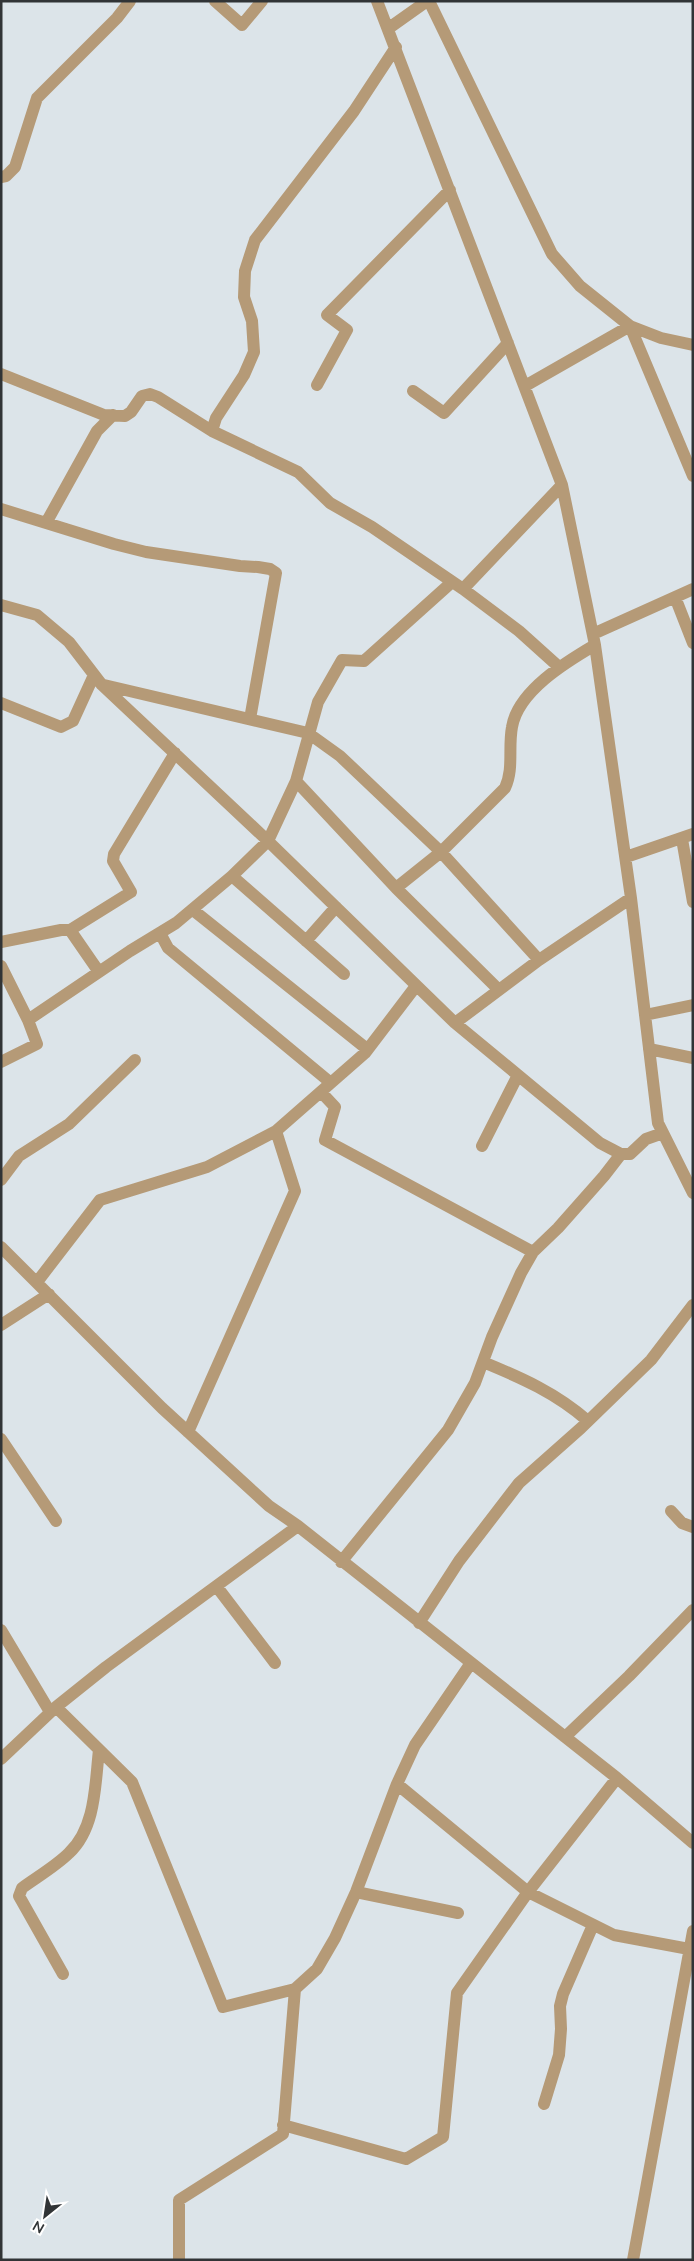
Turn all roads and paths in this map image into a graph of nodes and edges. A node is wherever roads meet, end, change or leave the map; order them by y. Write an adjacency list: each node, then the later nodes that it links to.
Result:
1 (130, 1): 8 (street)
2 (215, 1): 3 (street)
3 (262, 1)
4 (377, 1): 6 (street)
5 (428, 1): 6 (street); 10 (street)
6 (389, 28): 7 (street)
7 (396, 47): 9 (street); 18 (street)
8 (1, 176)
9 (450, 190): 11 (street); 14 (street)
10 (630, 326): 12 (street); 15 (street); 19 (street)
11 (508, 342): 15 (street); 16 (street)
12 (693, 345)
13 (1, 374): 17 (street)
14 (317, 385)
15 (525, 386): 20 (street)
16 (412, 391)
17 (112, 415): 18 (street); 22 (street)
18 (212, 431): 23 (street)
19 (693, 476)
20 (562, 485): 24 (street); 28 (street)
21 (1, 509): 22 (street)
22 (46, 523): 33 (street)
23 (452, 582): 24 (street); 34 (street)
24 (463, 589): 30 (street)
25 (693, 589): 26 (street)
26 (675, 597): 28 (street); 29 (street)
27 (1, 605): 31 (street)
28 (594, 639): 30 (street); 40 (street)
29 (693, 644)
30 (559, 667): 39 (street)
31 (98, 680): 32 (street); 33 (street); 35 (street)
32 (1, 703)
33 (250, 720): 34 (street)
34 (308, 733): 36 (street); 39 (street)
35 (175, 753): 38 (street); 47 (street)
36 (296, 781): 38 (street); 42 (street)
37 (687, 836): 40 (street); 44 (street)
38 (268, 841): 41 (street); 45 (street)
39 (441, 852): 42 (street); 51 (street)
40 (626, 857): 43 (street)
41 (232, 876): 46 (street); 49 (street)
42 (396, 888): 56 (street)
43 (632, 898): 51 (street); 58 (street)
44 (693, 902)
45 (336, 907): 49 (street); 55 (street)
46 (193, 910): 48 (street); 61 (street)
47 (70, 930): 50 (street); 53 (street)
48 (160, 933): 53 (street); 67 (street)
49 (306, 941): 54 (street)
50 (1, 942)
51 (539, 960): 56 (street)
52 (1, 966): 59 (street)
53 (99, 972): 59 (street)
54 (344, 974)
55 (416, 986): 60 (street); 61 (street)
56 (499, 990): 60 (street)
57 (693, 1005): 58 (street)
58 (645, 1015): 62 (street)
59 (28, 1020): 65 (street)
60 (455, 1023): 66 (street)
61 (367, 1049): 67 (street)
62 (649, 1049): 63 (street); 70 (street)
63 (693, 1058)
64 (135, 1060): 73 (street)
65 (1, 1062)
66 (518, 1075): 71 (street); 72 (street)
67 (331, 1083): 68 (street)
68 (320, 1092): 69 (street); 76 (street)
69 (276, 1131): 77 (street); 83 (street)
70 (663, 1133): 72 (street); 74 (street)
71 (482, 1146)
72 (621, 1154): 76 (street)
73 (1, 1180)
74 (693, 1193)
75 (1, 1247): 77 (street)
76 (533, 1252): 81 (street)
77 (37, 1282): 78 (street)
78 (49, 1294): 80 (street); 83 (street)
79 (693, 1305): 82 (street)
80 (1, 1325)
81 (483, 1362): 82 (street); 89 (street)
82 (588, 1421): 92 (street)
83 (188, 1432): 87 (street)
84 (1, 1439): 86 (street)
85 (671, 1511): 88 (street)
86 (56, 1521)
87 (298, 1526): 89 (street); 90 (street)
88 (693, 1527)
89 (342, 1562): 92 (street)
90 (217, 1587): 94 (street); 96 (street)
91 (693, 1610): 97 (street)
92 (419, 1623): 95 (street)
93 (1, 1630): 96 (street)
94 (275, 1663)
95 (471, 1663): 97 (street); 101 (street)
96 (53, 1710): 98 (street); 99 (street)
97 (565, 1737): 100 (street)
98 (99, 1750): 109 (street); 110 (street)
99 (1, 1759)
100 (617, 1778): 102 (street); 104 (street)
101 (397, 1784): 103 (street); 104 (street)
102 (693, 1843)
103 (356, 1892): 105 (street); 110 (street)
104 (528, 1892): 106 (street); 112 (street)
105 (458, 1913)
106 (593, 1925): 108 (street); 111 (street)
107 (693, 1931): 108 (street)
108 (689, 1949): 114 (street)
109 (63, 1974)
110 (295, 1988): 112 (street)
111 (544, 2104)
112 (283, 2125): 113 (street)
113 (179, 2260)
114 (633, 2260)

